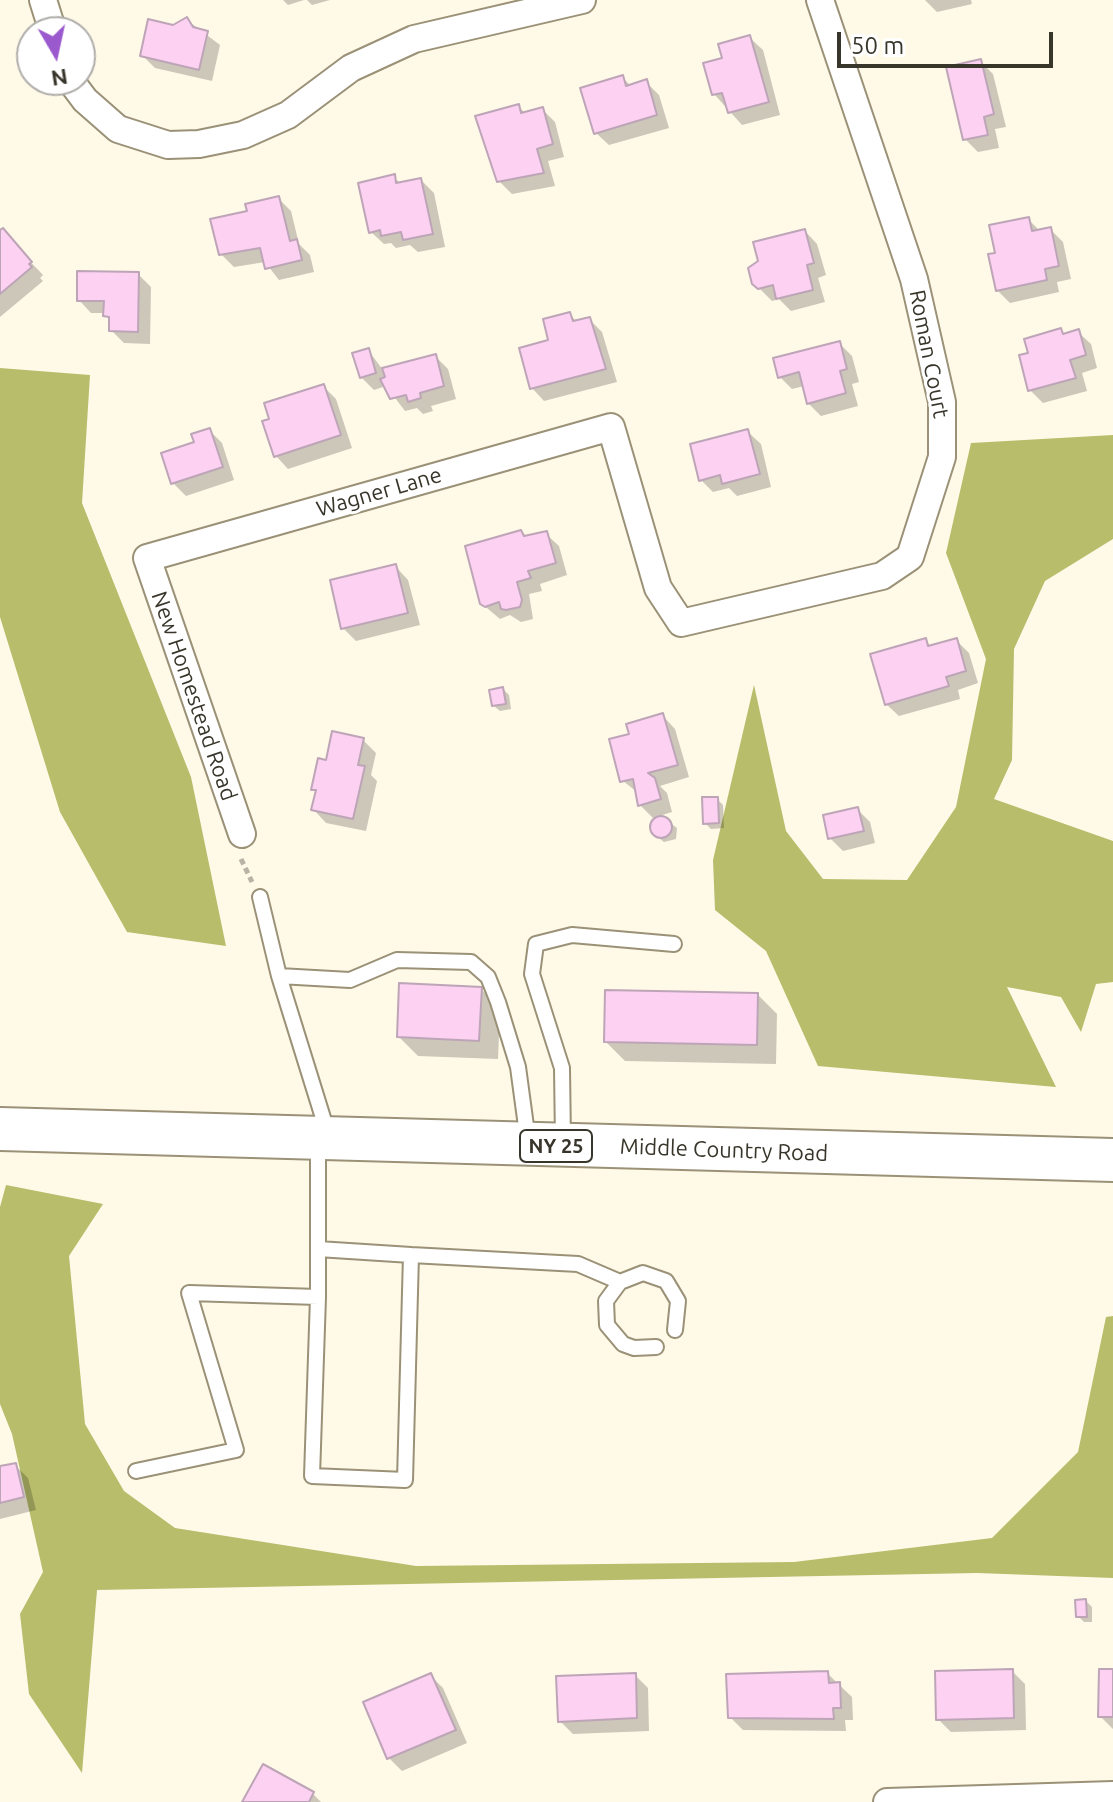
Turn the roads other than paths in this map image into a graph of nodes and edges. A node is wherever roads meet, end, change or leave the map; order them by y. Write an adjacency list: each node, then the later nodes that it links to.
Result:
1 (582, 0): 3 (street)
2 (820, 0): 5 (street, Roman Court)
3 (552, 2): 4 (street)
4 (82, 96)
5 (611, 427): 6 (street, Wagner Lane)
6 (147, 558): 7 (street, New Homestead Road)
7 (242, 834)
8 (260, 897): 10 (lane)
9 (674, 944): 13 (lane)
10 (279, 976): 12 (lane); 13 (lane)
11 (0, 1129): 12 (main road, Middle Country Road / NY 25)
12 (323, 1138): 13 (main road, Middle Country Road / NY 25); 15 (lane)
13 (546, 1145): 14 (main road, Middle Country Road / NY 25)
14 (1113, 1160)
15 (318, 1249): 16 (lane); 18 (lane)
16 (411, 1255): 17 (lane); 18 (lane)
17 (620, 1282): 19 (lane); 20 (lane)
18 (318, 1297): 21 (lane)
19 (675, 1330)
20 (656, 1347)
21 (136, 1471)
22 (1113, 1795): 23 (street)
23 (887, 1802)

